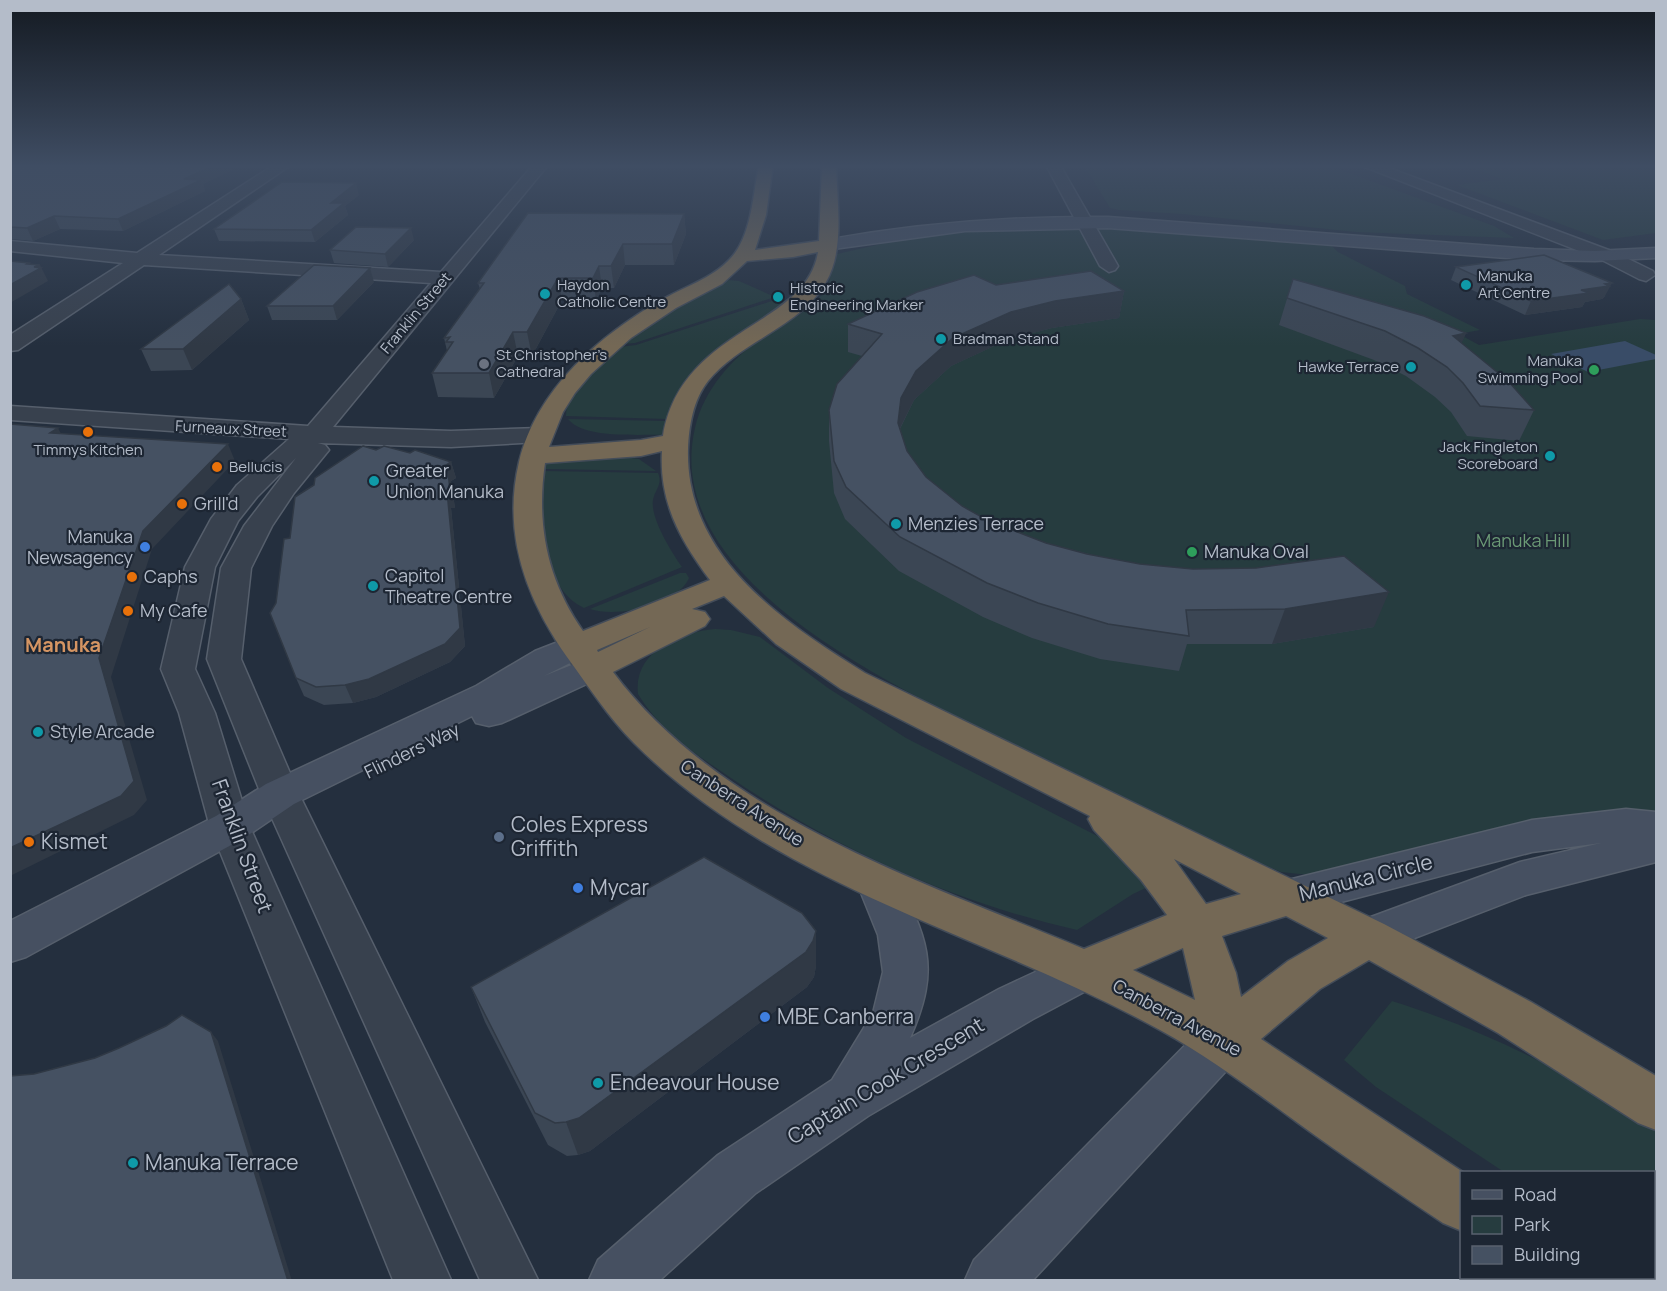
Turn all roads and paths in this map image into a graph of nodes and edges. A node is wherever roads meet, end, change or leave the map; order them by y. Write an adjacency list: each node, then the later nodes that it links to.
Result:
1 (191, 225): 21 (street)
2 (490, 225): 25 (street, Franklin Street)
3 (754, 225): 19 (highway, Canberra Avenue)
4 (828, 225): 13 (highway)
5 (838, 225): 11 (street)
6 (1021, 225): 11 (street)
7 (1085, 225): 22 (street)
8 (1164, 225): 16 (street)
9 (1522, 225): 10 (street)
10 (1534, 230): 15 (street); 18 (street)
11 (892, 235): 13 (street)
12 (10, 246): 21 (street)
13 (826, 248): 19 (highway); 31 (highway)
14 (1656, 248): 18 (street)
15 (1523, 250): 16 (street); 18 (street)
16 (1496, 252): 20 (street)
17 (1656, 253): 18 (street)
18 (1596, 254): 20 (street); 23 (street); 24 (street)
19 (742, 256): 27 (highway, Canberra Avenue)
20 (1553, 256): 23 (street)
21 (139, 259): 25 (street); 26 (street)
22 (1109, 266)
23 (1623, 268): 24 (street)
24 (1651, 277)
25 (446, 278): 29 (street, Franklin Street)
26 (10, 345)
27 (555, 404): 30 (street, Furneaux Street); 32 (highway, Canberra Avenue)
28 (10, 413): 29 (street, Furneaux Street)
29 (314, 434): 30 (street, Furneaux Street); 36 (street, Franklin Street); 37 (street, Franklin Street)
30 (453, 439): 32 (street, Furneaux Street)
31 (675, 440): 32 (highway); 33 (highway)
32 (536, 445): 34 (highway, Canberra Avenue)
33 (730, 584): 34 (highway); 35 (highway)
34 (584, 657): 36 (street, Flinders Way); 40 (highway, Canberra Avenue)
35 (1081, 794): 41 (highway); 42 (highway)
36 (285, 803): 37 (street, Flinders Way); 51 (street, Franklin Street)
37 (230, 827): 44 (street, Flinders Way); 50 (street, Franklin Street)
38 (1656, 827): 41 (street, Manuka Circle)
39 (1656, 846): 43 (street)
40 (878, 883): 45 (highway, Canberra Avenue); 47 (street)
41 (1288, 898): 42 (highway, Manuka Circle); 43 (highway)
42 (1197, 925): 45 (highway, Manuka Circle); 46 (highway)
43 (1368, 937): 46 (highway); 48 (highway)
44 (10, 942)
45 (1083, 970): 46 (highway, Canberra Avenue); 47 (street, Captain Cook Crescent)
46 (1222, 1041): 49 (highway, Canberra Avenue); 53 (street)
47 (850, 1098): 52 (street, Captain Cook Crescent)
48 (1656, 1105)
49 (1460, 1203)
50 (422, 1281)
51 (509, 1281)
52 (618, 1281)
53 (994, 1281)

